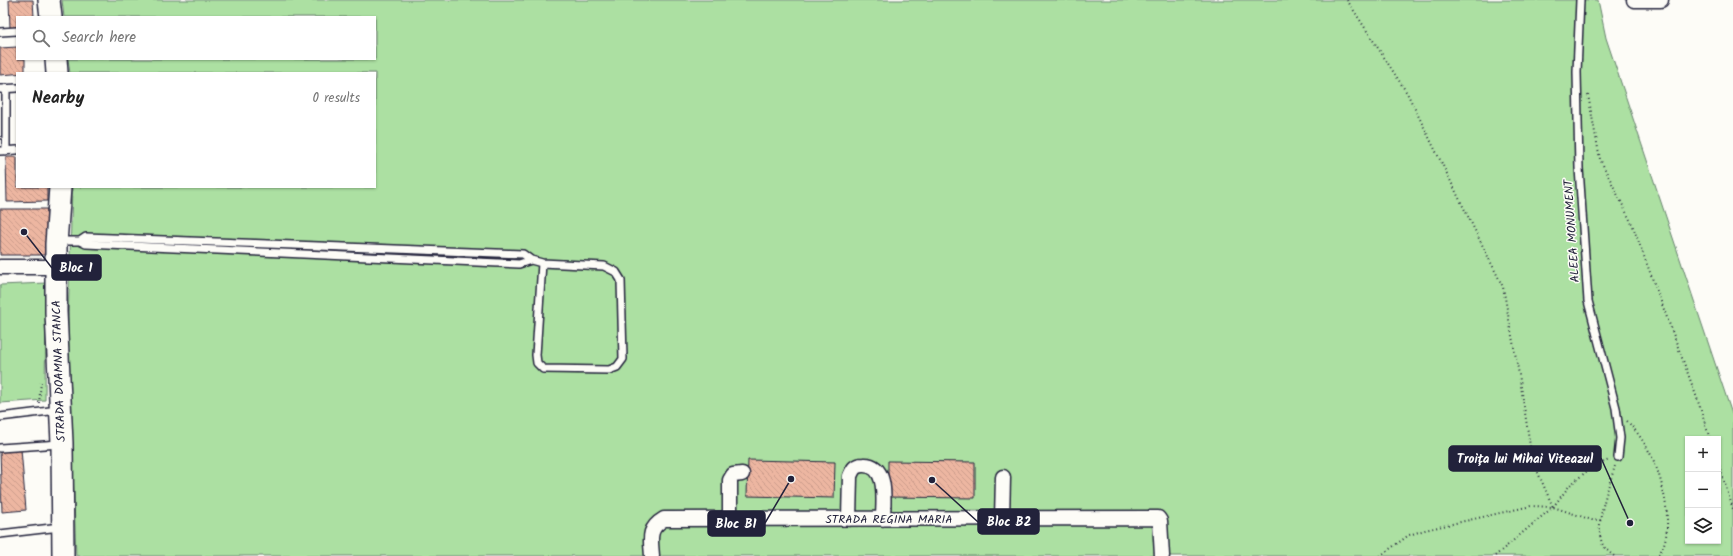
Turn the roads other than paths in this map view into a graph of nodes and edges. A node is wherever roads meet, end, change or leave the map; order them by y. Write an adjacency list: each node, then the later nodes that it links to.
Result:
1 (49, 0): 5 (street)
2 (1580, 0): 24 (lane, ALEEA MONUMENT)
3 (1634, 0): 4 (street)
4 (1661, 0)
5 (51, 16)
6 (0, 28): 8 (lane)
7 (16, 31): 8 (lane)
8 (0, 32)
9 (56, 60): 10 (street)
10 (57, 72)
11 (16, 88): 12 (lane)
12 (3, 89): 14 (lane)
13 (16, 150): 14 (lane)
14 (3, 151)
15 (60, 188): 16 (street, STRADA DOAMNA STANCA)
16 (56, 241): 17 (lane); 19 (street, STRADA DOAMNA STANCA)
17 (542, 263): 17 (lane)
18 (0, 267): 19 (street)
19 (56, 267): 20 (street, STRADA DOAMNA STANCA)
20 (60, 410): 21 (lane); 22 (street, STRADA DOAMNA STANCA)
21 (0, 417)
22 (62, 443): 23 (lane); 31 (street, STRADA DOAMNA STANCA)
23 (0, 448)
24 (1618, 457)
25 (742, 474): 27 (street)
26 (1003, 477): 30 (street)
27 (730, 519): 28 (street, STRADA REGINA MARIA); 34 (street, STRADA REGINA MARIA)
28 (849, 519): 29 (street, STRADA REGINA MARIA); 29 (street)
29 (883, 519): 30 (street, STRADA REGINA MARIA)
30 (1002, 519): 35 (street, STRADA REGINA MARIA)
31 (62, 527): 32 (lane); 33 (street, STRADA DOAMNA STANCA)
32 (0, 534)
33 (63, 556)
34 (652, 556)
35 (1162, 556)

